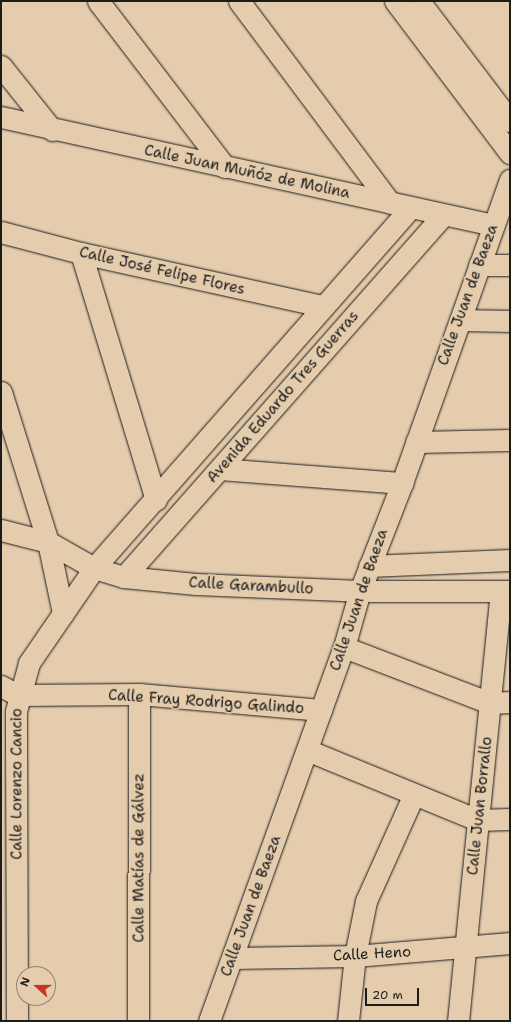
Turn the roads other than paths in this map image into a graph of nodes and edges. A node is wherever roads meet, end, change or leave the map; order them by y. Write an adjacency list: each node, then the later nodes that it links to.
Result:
1 (98, 1): 10 (street)
2 (240, 1): 12 (street)
3 (395, 1): 9 (street)
4 (419, 1): 7 (street)
5 (1, 66): 8 (street)
6 (1, 117): 8 (street, Calle Juan Muñóz de Molina)
7 (510, 121)
8 (52, 130): 10 (street, Calle Juan Muñóz de Molina)
9 (510, 153)
10 (225, 167): 12 (street, Calle Juan Muñóz de Molina)
11 (510, 180): 15 (street, Calle Juan de Baeza)
12 (390, 203): 13 (street, Calle Juan Muñóz de Molina)
13 (410, 208): 14 (street, Calle Juan Muñóz de Molina); 20 (street, Avenida Eduardo Tres Guerras)
14 (442, 216): 15 (street, Calle Juan Muñóz de Molina); 26 (street, Avenida Eduardo Tres Guerras)
15 (493, 225): 18 (street, Calle Juan de Baeza)
16 (1, 232): 17 (street, Calle José Felipe Flores)
17 (81, 253): 20 (street, Calle José Felipe Flores); 28 (street)
18 (479, 265): 19 (street); 21 (street, Calle Juan de Baeza)
19 (510, 265)
20 (323, 306): 28 (street, Avenida Eduardo Tres Guerras)
21 (460, 320): 22 (street); 25 (street, Calle Juan de Baeza)
22 (510, 321)
23 (1, 392): 30 (street)
24 (510, 440): 25 (street)
25 (416, 442): 27 (street, Calle Juan de Baeza)
26 (220, 469): 27 (street); 34 (street, Avenida Eduardo Tres Guerras)
27 (402, 484): 32 (street, Calle Juan de Baeza)
28 (156, 500): 33 (street, Avenida Eduardo Tres Guerras)
29 (1, 530): 30 (street, Calle Garambullo)
30 (48, 542): 33 (street, Calle Garambullo); 37 (street)
31 (510, 560): 32 (street)
32 (369, 566): 35 (street, Calle Juan de Baeza)
33 (94, 568): 34 (street, Calle Garambullo); 37 (street, Calle Lorenzo Cancio)
34 (124, 577): 35 (street, Calle Garambullo)
35 (360, 591): 36 (street, Calle Garambullo); 38 (street, Calle Juan de Baeza)
36 (506, 591): 41 (street, Calle Juan Borrallo)
37 (63, 613): 39 (street, Calle Lorenzo Cancio)
38 (344, 647): 41 (street); 42 (street, Calle Juan de Baeza)
39 (10, 690): 40 (street, Calle Fray Rodrigo Galindo); 51 (street, Calle Lorenzo Cancio)
40 (139, 694): 42 (street, Calle Fray Rodrigo Galindo); 52 (street, Calle Matías de Gálvez)
41 (500, 702): 45 (street, Calle Juan Borrallo)
42 (321, 710): 43 (street, Calle Juan de Baeza)
43 (307, 750): 44 (street); 50 (street, Calle Juan de Baeza)
44 (414, 794): 45 (street); 49 (street)
45 (478, 820): 46 (street); 48 (street, Calle Juan Borrallo)
46 (510, 820)
47 (510, 943): 48 (street, Calle Heno)
48 (466, 949): 49 (street, Calle Heno); 55 (street, Calle Juan Borrallo)
49 (355, 956): 50 (street, Calle Heno); 54 (street)
50 (233, 958): 53 (street, Calle Juan de Baeza)
51 (17, 1021)
52 (138, 1021)
53 (208, 1021)
54 (348, 1021)
55 (458, 1021)

